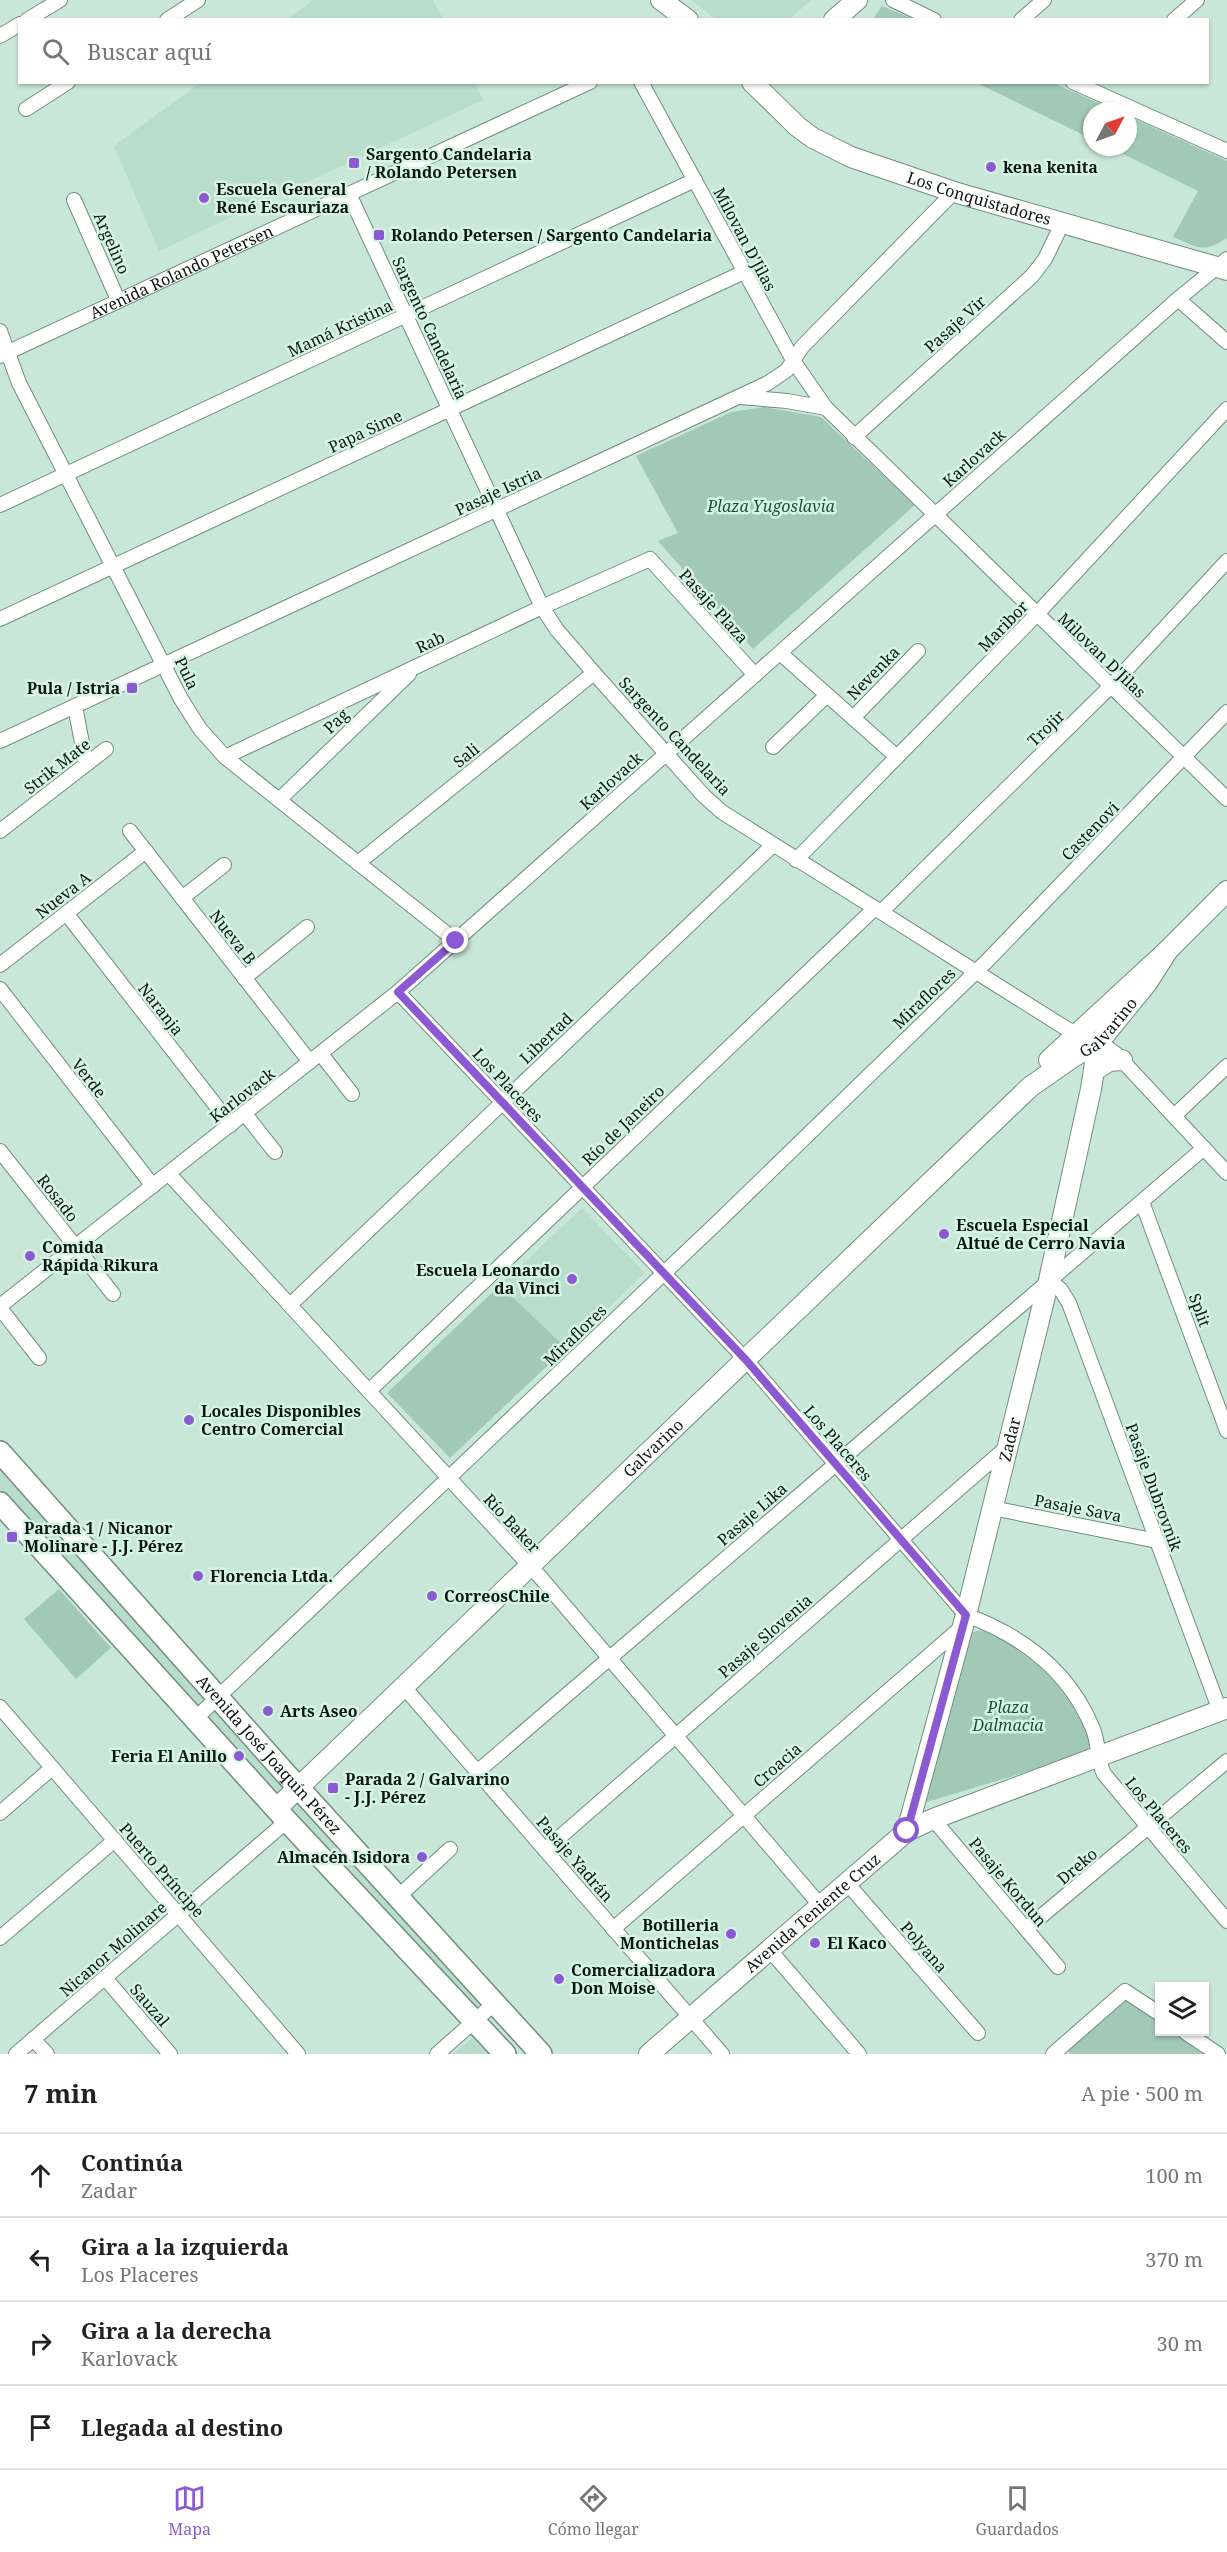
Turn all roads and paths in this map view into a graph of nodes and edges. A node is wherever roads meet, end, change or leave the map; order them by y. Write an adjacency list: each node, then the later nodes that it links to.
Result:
1 (60, 0): 8 (street)
2 (198, 0): 9 (street)
3 (661, 0): 10 (street)
4 (857, 0): 11 (street)
5 (893, 0): 12 (street)
6 (1044, 0): 13 (street)
7 (1197, 0): 14 (street)
8 (30, 18)
9 (170, 18)
10 (685, 18)
11 (836, 18)
12 (930, 18)
13 (1023, 18)
14 (1176, 18)
15 (18, 25): 16 (street)
16 (0, 36)
17 (65, 84): 22 (street)
18 (586, 84): 26 (street, Avenida Rolando Petersen)
19 (642, 84): 24 (street, Milovan D'Jilas)
20 (755, 84): 25 (street, Los Conquistadores)
21 (1096, 87): 23 (street)
22 (26, 109)
23 (1227, 151)
24 (695, 180): 30 (street, Milovan D'Jilas); 33 (street, Mamá Kristina)
25 (954, 192): 28 (street, Los Conquistadores); 37 (street, Pasaje Istria)
26 (349, 194): 32 (street, Avenida Rolando Petersen); 33 (street, Sargento Candelaria)
27 (74, 200): 32 (street, Argelino)
28 (1062, 224): 29 (street, Los Conquistadores); 42 (street, Pasaje Vir)
29 (1224, 265): 31 (street, Karlovack)
30 (744, 272): 37 (street, Milovan D'Jilas); 41 (street, Papa Sime)
31 (1178, 299): 35 (street); 46 (street, Karlovack)
32 (118, 300): 36 (street, Avenida Rolando Petersen)
33 (406, 316): 41 (street, Sargento Candelaria); 43 (street, Mamá Kristina)
34 (0, 332): 36 (street, Pula)
35 (1227, 342)
36 (4, 354): 43 (street, Pula)
37 (794, 362): 38 (street, Pasaje Istria); 39 (street, Milovan D'Jilas)
38 (738, 397): 39 (street); 45 (street, Pasaje Istria)
39 (826, 408): 42 (street, Milovan D'Jilas)
40 (1227, 409): 51 (street, Maribor)
41 (450, 410): 45 (street, Sargento Candelaria); 49 (street, Papa Sime)
42 (854, 437): 46 (street, Milovan D'Jilas)
43 (66, 474): 44 (street, Mamá Kristina); 49 (street, Pula)
44 (0, 505)
45 (496, 510): 50 (street, Sargento Candelaria); 55 (street, Pasaje Istria)
46 (935, 514): 51 (street, Milovan D'Jilas); 54 (street, Karlovack)
47 (650, 559): 50 (street, Rab); 58 (street, Pasaje Plaza)
48 (1227, 561): 59 (street, Trojir)
49 (113, 566): 52 (street, Papa Sime); 55 (street, Pula)
50 (542, 607): 56 (street, Rab); 57 (street, Sargento Candelaria)
51 (1037, 614): 59 (street, Milovan D'Jilas); 69 (street, Maribor)
52 (0, 619)
53 (918, 651): 63 (street, Nevenka)
54 (780, 653): 58 (street, Karlovack); 60 (street, Nevenka)
55 (164, 664): 61 (street, Pasaje Istria); 68 (street, Pula)
56 (417, 666): 68 (street, Rab); 73 (street, Pag)
57 (594, 673): 67 (street, Sargento Candelaria); 79 (street, Sali)
58 (755, 675): 67 (street, Karlovack)
59 (1111, 686): 70 (street, Milovan D'Jilas); 83 (street, Trojir)
60 (827, 695): 63 (street, Nevenka); 65 (street, Nevenka)
61 (75, 706): 64 (street, Pasaje Istria); 71 (street)
62 (1227, 712): 70 (street, Castenovi)
63 (853, 718): 69 (street, Nevenka)
64 (0, 741)
65 (773, 747)
66 (106, 749): 71 (street, Strik Mate)
67 (666, 754): 76 (street, Sargento Candelaria); 86 (street, Karlovack)
68 (225, 757): 73 (street, Pula)
69 (897, 757): 78 (street, Maribor)
70 (1184, 758): 72 (street, Milovan D'Jilas); 89 (street, Castenovi)
71 (86, 764): 74 (street, Strik Mate)
72 (1227, 799)
73 (279, 800): 79 (street, Pula)
74 (0, 831)
75 (130, 831): 77 (street, Nueva B)
76 (773, 845): 78 (street, Sargento Candelaria); 102 (street, Libertad)
77 (146, 851): 82 (street, Nueva B); 84 (street, Nueva A)
78 (796, 860): 83 (street, Sargento Candelaria)
79 (358, 863): 86 (street, Pula)
80 (224, 865): 82 (street)
81 (1227, 891): 87 (street, Galvarino)
82 (182, 898): 90 (street, Nueva B)
83 (878, 910): 89 (street, Sargento Candelaria); 112 (street, Río de Janeiro)
84 (66, 913): 88 (street, Nueva A); 105 (street, Naranja)
85 (307, 927): 90 (street)
86 (456, 941): 92 (street, Karlovack)
87 (1168, 950): 93 (street, Galvarino); 94 (street, Galvarino)
88 (0, 965)
89 (974, 972): 93 (street, Sargento Candelaria); 115 (street, Miraflores)
90 (244, 978): 95 (street, Nueva B)
91 (0, 989): 111 (street, Verde)
92 (398, 992): 95 (street, Karlovack); 102 (street, Los Placeres)
93 (1078, 1035): 94 (street, Sargento Candelaria); 100 (street, Galvarino)
94 (1098, 1043): 96 (street, Sargento Candelaria); 98 (street, Galvarino); 99 (street, Zadar)
95 (315, 1058): 101 (street, Nueva B); 103 (street, Karlovack)
96 (1122, 1060): 99 (street); 104 (street, Sargento Candelaria)
97 (1227, 1066): 104 (street)
98 (1057, 1069): 99 (street); 100 (street, Galvarino)
99 (1093, 1080): 116 (street, Zadar)
100 (1030, 1087): 121 (street, Galvarino)
101 (352, 1094)
102 (502, 1103): 112 (street, Los Placeres); 118 (street, Libertad)
103 (244, 1114): 105 (street, Karlovack); 108 (street)
104 (1174, 1116): 106 (street, Sargento Candelaria)
105 (231, 1125): 110 (street, Karlovack)
106 (1204, 1148): 109 (street, Sargento Candelaria); 113 (street, Pasaje Lika)
107 (0, 1150): 114 (street, Rosado)
108 (275, 1152)
109 (1227, 1173)
110 (169, 1174): 111 (street, Karlovack); 118 (street, Río Baker)
111 (153, 1186): 114 (street, Karlovack)
112 (582, 1187): 115 (street, Los Placeres); 122 (street, Río de Janeiro)
113 (1142, 1202): 116 (street, Pasaje Lika); 123 (street, Split)
114 (76, 1247): 117 (street, Rosado); 119 (street, Karlovack)
115 (663, 1273): 121 (street, Los Placeres); 127 (street, Miraflores)
116 (1049, 1280): 124 (street, Zadar); 126 (street, Pasaje Lika); 131 (street, Pasaje Dubrovnik)
117 (113, 1294)
118 (290, 1305): 122 (street, Río Baker)
119 (0, 1307): 120 (street)
120 (39, 1358)
121 (746, 1360): 126 (street, Los Placeres); 132 (street, Galvarino)
122 (369, 1391): 127 (street, Río Baker)
123 (1227, 1431)
124 (1007, 1447): 129 (street, Zadar); 130 (street, Pasaje Slovenia)
125 (0, 1452): 133 (main road, Avenida José Joaquín Pérez)
126 (835, 1464): 130 (street, Los Placeres); 136 (street, Pasaje Lika)
127 (449, 1478): 132 (street, Río Baker); 138 (street, Miraflores)
128 (0, 1503): 134 (main road, Avenida José Joaquín Pérez)
129 (992, 1508): 131 (street, Pasaje Sava); 135 (street, Zadar)
130 (901, 1541): 135 (street, Los Placeres); 142 (street, Pasaje Slovenia)
131 (1157, 1541): 140 (street, Pasaje Dubrovnik)
132 (530, 1566): 136 (street, Río Baker); 137 (street, Galvarino)
133 (115, 1580): 134 (main road); 138 (main road, Avenida José Joaquín Pérez)
134 (90, 1602): 141 (main road, Avenida José Joaquín Pérez)
135 (964, 1621): 143 (street, Los Placeres); 150 (street, Croacia); 153 (street, Zadar)
136 (609, 1659): 142 (street, Río Baker); 146 (street, Pasaje Lika)
137 (403, 1686): 146 (street, Pasaje Yadrán); 147 (street, Galvarino)
138 (219, 1698): 141 (street, Miraflores); 147 (main road, Avenida José Joaquín Pérez)
139 (0, 1707): 145 (street, Puerto Príncipe)
140 (1224, 1709): 143 (street, Avenida Teniente Cruz)
141 (195, 1719): 149 (main road, Avenida José Joaquín Pérez)
142 (676, 1736): 150 (street, Río Baker); 156 (street, Pasaje Slovenia)
143 (1099, 1757): 151 (street, Avenida Teniente Cruz); 152 (street, Los Placeres)
144 (1227, 1761): 152 (street, Dreko)
145 (52, 1768): 148 (street); 154 (street, Puerto Príncipe)
146 (477, 1772): 156 (street, Pasaje Yadrán)
147 (298, 1788): 149 (street, Galvarino); 158 (main road, Avenida José Joaquín Pérez)
148 (0, 1813)
149 (282, 1815): 161 (street, Nicanor Molinare); 172 (main road, Avenida José Joaquín Pérez)
150 (744, 1816): 159 (street, Río Baker); 163 (street, Croacia)
151 (933, 1819): 153 (street, Avenida Teniente Cruz); 164 (street, Pasaje Kordun)
152 (1148, 1828): 160 (street, Los Placeres); 164 (street, Dreko)
153 (907, 1831): 157 (street, Avenida Teniente Cruz)
154 (115, 1840): 161 (street, Puerto Príncipe); 165 (street)
155 (450, 1849): 158 (street)
156 (545, 1850): 163 (street, Pasaje Yadrán)
157 (846, 1882): 159 (street, Avenida Teniente Cruz); 173 (street, Polyana)
158 (399, 1896): 169 (main road, Avenida José Joaquín Pérez)
159 (820, 1905): 166 (street, Avenida Teniente Cruz)
160 (1222, 1905): 162 (street, Los Placeres)
161 (179, 1914): 168 (street, Nicanor Molinare); 180 (street, Puerto Príncipe)
162 (1227, 1921)
163 (613, 1929): 171 (street, Pasaje Yadrán)
164 (1026, 1929): 167 (street, Pasaje Kordun)
165 (0, 1938)
166 (769, 1949): 171 (street, Avenida Teniente Cruz); 186 (street)
167 (1058, 1967)
168 (105, 1978): 175 (street, Nicanor Molinare); 179 (street, Sauzal)
169 (495, 2004): 172 (street); 183 (main road, Avenida José Joaquín Pérez)
170 (1155, 2011): 176 (street)
171 (690, 2018): 184 (street, Avenida Teniente Cruz); 185 (street, Pasaje Yadrán)
172 (475, 2022): 181 (street); 182 (main road, Avenida José Joaquín Pérez)
173 (978, 2033)
174 (1192, 2036): 187 (street)
175 (33, 2039): 177 (street, Nicanor Molinare); 178 (street)
176 (1056, 2053)
177 (16, 2054)
178 (47, 2054)
179 (171, 2054)
180 (298, 2054)
181 (437, 2054)
182 (505, 2054)
183 (541, 2054)
184 (649, 2054)
185 (722, 2054)
186 (859, 2054)
187 (1218, 2054)

